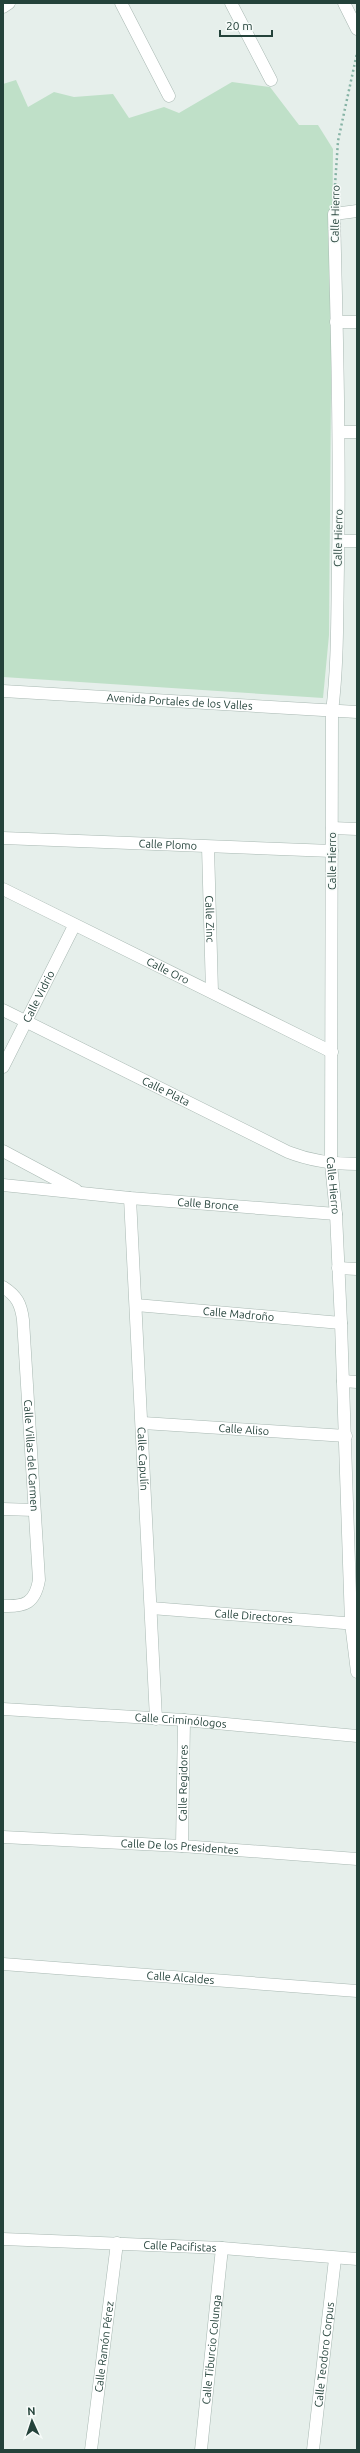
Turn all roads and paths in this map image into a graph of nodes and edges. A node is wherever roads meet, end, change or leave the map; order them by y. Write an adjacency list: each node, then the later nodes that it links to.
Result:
1 (9, 3): 5 (street)
2 (121, 3): 9 (street)
3 (231, 3): 8 (street)
4 (344, 3): 6 (street)
5 (3, 7)
6 (357, 29)
7 (357, 52): 11 (path, Calle Hierro)
8 (270, 80)
9 (169, 96)
10 (357, 211): 11 (street)
11 (334, 214): 12 (street, Calle Hierro)
12 (336, 322): 13 (street); 14 (street, Calle Hierro)
13 (357, 322)
14 (339, 432): 15 (street); 16 (street, Calle Hierro)
15 (357, 432)
16 (339, 541): 17 (street); 19 (street, Calle Hierro)
17 (357, 541)
18 (3, 691): 19 (street, Avenida Portales de los Valles)
19 (332, 712): 20 (street, Avenida Portales de los Valles); 21 (street, Calle Hierro)
20 (357, 712)
21 (332, 828): 22 (street); 25 (street, Calle Hierro)
22 (357, 829)
23 (3, 838): 24 (street, Calle Plomo)
24 (208, 846): 25 (street, Calle Plomo); 28 (street, Calle Zinc)
25 (332, 851): 31 (street, Calle Hierro)
26 (3, 889): 27 (street, Calle Oro)
27 (74, 926): 28 (street, Calle Oro); 30 (street, Calle Vidrio)
28 (212, 992): 31 (street, Calle Oro)
29 (3, 1010): 30 (street, Calle Plata)
30 (28, 1021): 32 (street, Calle Vidrio); 34 (street, Calle Plata)
31 (332, 1052): 34 (street, Calle Hierro)
32 (3, 1067)
33 (3, 1151): 37 (street, Calle Bronce)
34 (331, 1164): 35 (street, Calle Plata); 39 (street, Calle Hierro)
35 (357, 1164)
36 (3, 1185): 37 (street, Calle Bronce)
37 (81, 1192): 38 (street, Calle Bronce)
38 (130, 1198): 39 (street, Calle Bronce); 43 (street, Calle Capulín)
39 (336, 1214): 40 (street, Calle Hierro)
40 (338, 1268): 41 (street); 44 (street, Calle Hierro)
41 (357, 1269)
42 (3, 1287): 50 (street, Calle Villas del Carmen)
43 (136, 1305): 44 (street, Calle Madroño); 47 (street, Calle Capulín)
44 (341, 1323): 45 (street, Calle Hierro)
45 (343, 1381): 46 (street); 48 (street, Calle Hierro)
46 (357, 1382)
47 (142, 1423): 48 (street, Calle Aliso); 53 (street, Calle Capulín)
48 (346, 1436): 51 (street, Calle Hierro)
49 (3, 1508): 50 (street)
50 (34, 1510): 52 (street, Calle Villas del Carmen)
51 (353, 1513): 54 (street, Calle Hierro)
52 (3, 1606)
53 (151, 1608): 54 (street, Calle Directores); 57 (street, Calle Capulín)
54 (354, 1624): 55 (street, Calle Hierro)
55 (357, 1672)
56 (3, 1709): 57 (street, Calle Criminólogos)
57 (156, 1719): 58 (street, Calle Criminólogos)
58 (184, 1720): 59 (street, Calle Criminólogos); 61 (street, Calle Regidores)
59 (357, 1736)
60 (3, 1837): 61 (street, Calle De los Presidentes)
61 (182, 1846): 62 (street, Calle De los Presidentes)
62 (357, 1858)
63 (3, 1964): 64 (street, Calle Alcaldes)
64 (357, 1991)
65 (3, 2240): 66 (street, Calle Pacifistas)
66 (117, 2243): 67 (street, Calle Pacifistas); 70 (street, Calle Ramón Pérez)
67 (222, 2248): 68 (street, Calle Pacifistas); 71 (street, Calle Tiburcio Colunga)
68 (335, 2259): 69 (street, Calle Pacifistas); 72 (street, Calle Teodoro Corpus)
69 (357, 2259)
70 (91, 2450)
71 (201, 2450)
72 (312, 2450)

